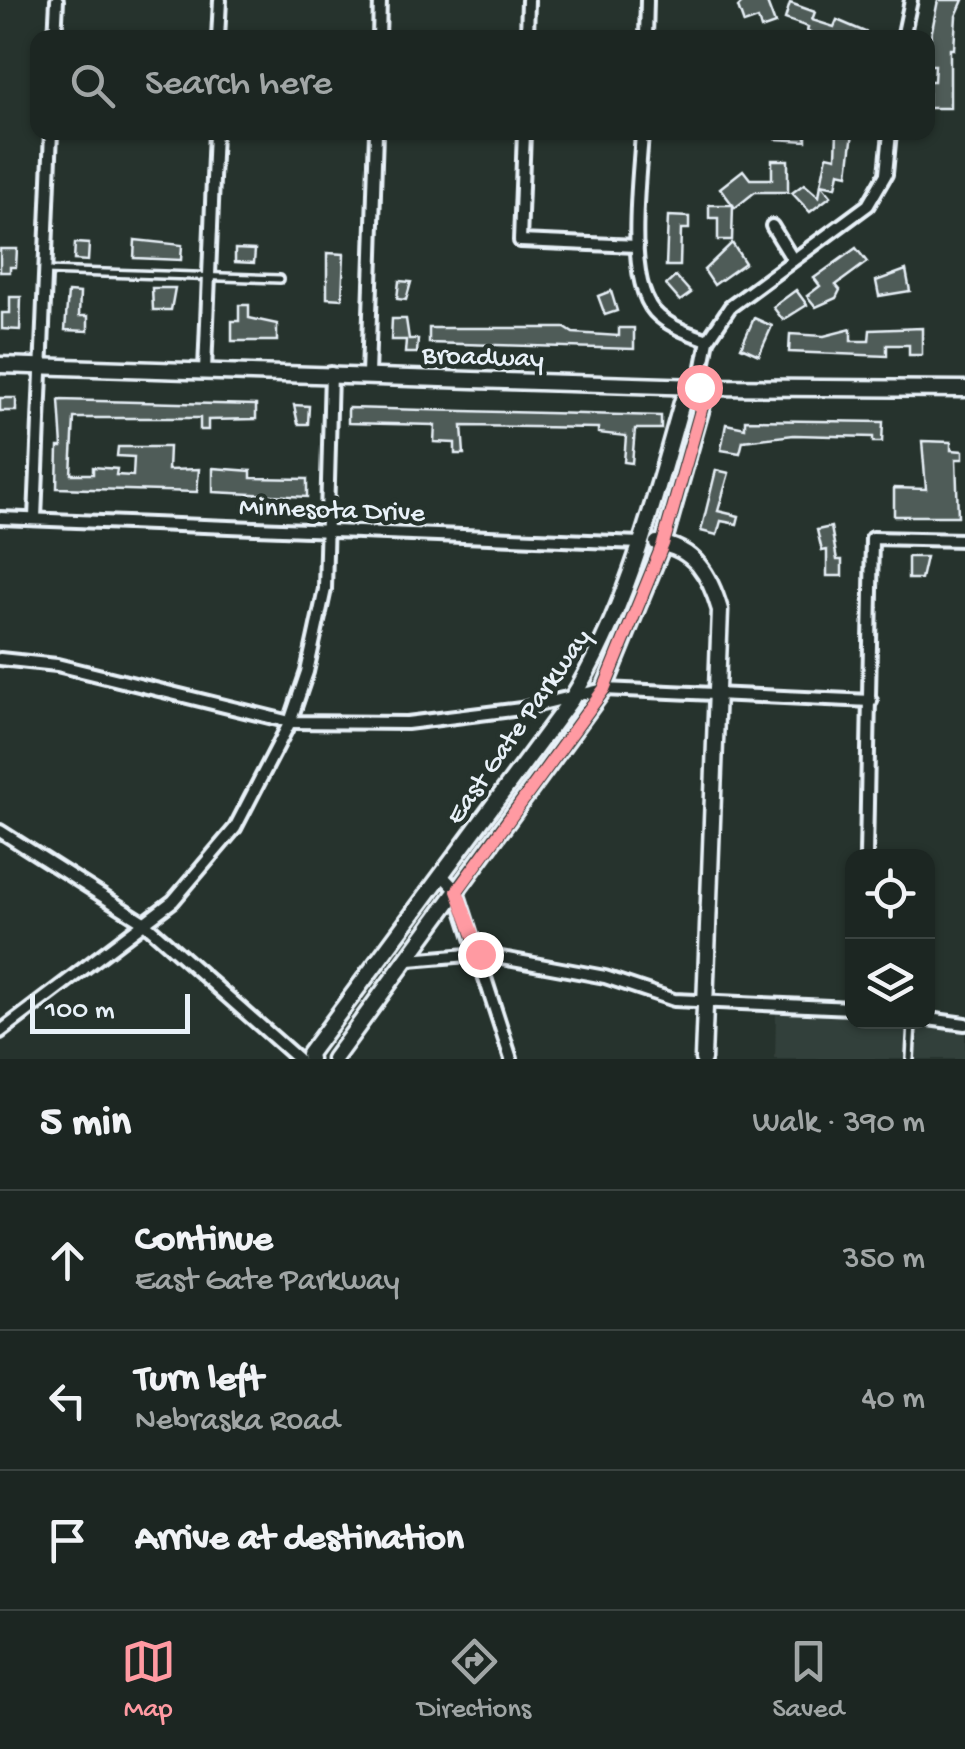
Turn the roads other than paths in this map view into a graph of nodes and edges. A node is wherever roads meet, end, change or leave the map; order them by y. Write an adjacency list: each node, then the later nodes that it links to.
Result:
1 (56, 0): 7 (street)
2 (220, 0): 8 (street)
3 (380, 0): 9 (street)
4 (528, 0): 10 (street)
5 (647, 0): 11 (street)
6 (911, 0): 12 (street)
7 (55, 30)
8 (218, 30)
9 (379, 30)
10 (526, 30)
11 (646, 30)
12 (905, 30)
13 (51, 140): 22 (street)
14 (214, 140): 23 (street)
15 (376, 140): 30 (street)
16 (524, 140): 20 (street)
17 (642, 140): 20 (street)
18 (889, 140): 21 (street, East Gate Parkway)
19 (772, 226): 21 (street)
20 (638, 246): 25 (street)
21 (793, 260): 25 (street, East Gate Parkway)
22 (45, 271): 23 (lane); 27 (street)
23 (209, 274): 24 (lane); 28 (street)
24 (280, 279)
25 (708, 340): 31 (street, East Gate Parkway)
26 (0, 364): 27 (street, Broadway)
27 (41, 365): 28 (street, Broadway); 35 (street)
28 (204, 370): 29 (street, Broadway)
29 (332, 372): 30 (street, Broadway); 36 (street)
30 (368, 375): 31 (street, Broadway)
31 (699, 387): 32 (street, Broadway); 38 (street, East Gate Parkway); 39 (street, East Gate Parkway)
32 (964, 389): 33 (lane)
33 (965, 400)
34 (0, 518): 35 (street, Minnesota Drive)
35 (35, 518): 36 (street, Minnesota Drive)
36 (328, 532): 38 (street, Minnesota Drive); 45 (street)
37 (965, 540): 44 (street)
38 (641, 543): 39 (street, Minnesota Drive); 43 (street, East Gate Parkway)
39 (663, 544): 41 (street, East Gate Parkway); 42 (street)
40 (0, 659): 45 (street)
41 (604, 689): 42 (street); 43 (street); 49 (street, East Gate Parkway)
42 (716, 693): 44 (street); 53 (street)
43 (571, 700): 45 (street); 48 (street, East Gate Parkway)
44 (871, 701): 47 (street)
45 (290, 722): 50 (street)
46 (0, 832): 50 (street)
47 (866, 849)
48 (442, 875): 49 (street); 60 (street, East Gate Parkway)
49 (457, 891): 51 (street); 52 (street, East Gate Parkway)
50 (142, 921): 58 (street); 59 (street)
51 (480, 954): 52 (street); 53 (street); 62 (street)
52 (409, 960): 61 (street, East Gate Parkway)
53 (706, 1002): 54 (street); 63 (street)
54 (845, 1008)
55 (935, 1020): 56 (street)
56 (965, 1024)
57 (912, 1029): 64 (lane)
58 (0, 1032)
59 (298, 1059)
60 (310, 1059)
61 (334, 1059)
62 (511, 1059)
63 (703, 1059)
64 (910, 1059)

